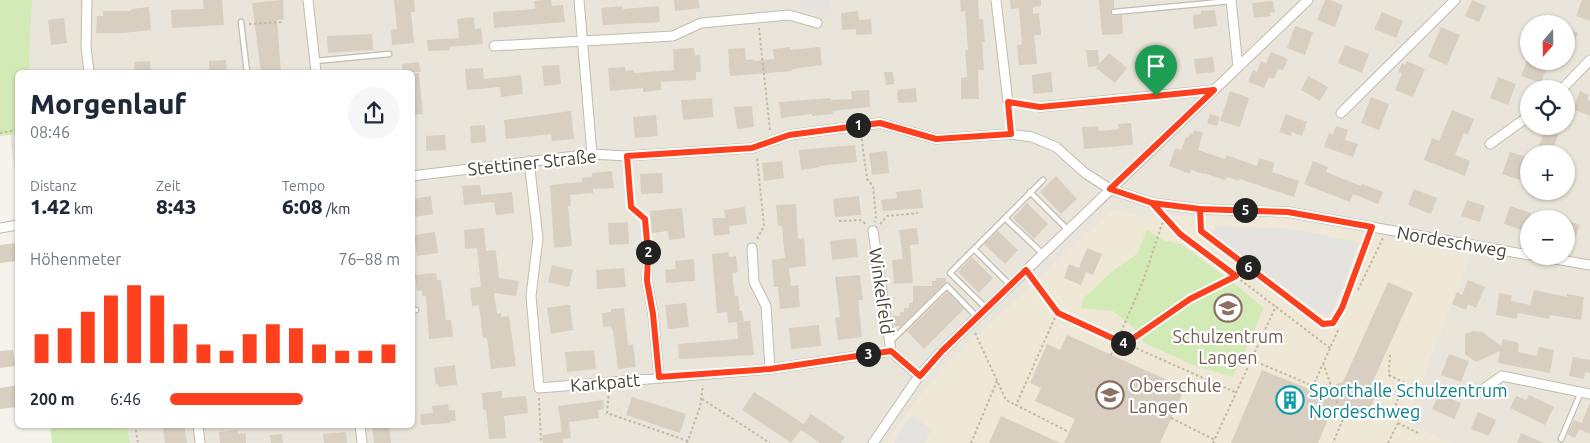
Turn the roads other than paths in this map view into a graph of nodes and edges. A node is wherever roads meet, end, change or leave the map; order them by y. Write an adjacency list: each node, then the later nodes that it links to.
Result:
1 (86, 0): 17 (street)
2 (308, 0): 15 (street)
3 (578, 0): 11 (street)
4 (996, 0): 22 (street)
5 (1308, 0): 16 (street)
6 (1456, 0): 24 (street)
7 (1231, 1): 8 (lane); 16 (street)
8 (1114, 12)
9 (241, 23): 18 (lane)
10 (817, 23): 11 (street)
11 (582, 41): 12 (street); 27 (street)
12 (494, 46)
13 (389, 54): 15 (lane)
14 (1590, 60): 20 (street)
15 (315, 61): 19 (street)
16 (1238, 67): 21 (street)
17 (89, 70)
18 (246, 70)
19 (316, 70)
20 (1571, 80)
21 (1214, 90): 23 (street); 31 (street)
22 (1008, 102)
23 (1040, 107)
24 (1341, 112)
25 (1520, 122): 26 (street)
26 (1490, 144)
27 (592, 154): 28 (street, Stettiner Straße); 31 (street, Stettiner Straße)
28 (529, 161): 29 (street, Stettiner Straße); 53 (street, Karkpatt)
29 (415, 176)
30 (1043, 180): 32 (lane)
31 (1110, 189): 33 (street, Nordeschweg); 38 (street)
32 (1030, 192): 34 (lane); 38 (lane)
33 (1200, 209): 36 (street, Nordeschweg); 36 (lane)
34 (1005, 218): 41 (lane); 44 (lane)
35 (15, 226): 37 (street)
36 (1372, 227): 43 (street, Nordeschweg)
37 (0, 228)
38 (1068, 230): 44 (street)
39 (873, 231): 50 (street, Winkelfeld)
40 (752, 248): 51 (street)
41 (974, 249): 47 (lane); 48 (lane)
42 (648, 253): 53 (street)
43 (1520, 253)
44 (1042, 254): 47 (street)
45 (1575, 263): 46 (street)
46 (1590, 266)
47 (1010, 285): 48 (street)
48 (986, 308): 49 (street)
49 (974, 320): 50 (lane); 52 (street)
50 (890, 347): 51 (street, Karkpatt); 52 (street)
51 (770, 369): 53 (street, Karkpatt)
52 (920, 376): 61 (street)
53 (659, 377)
54 (1485, 388): 55 (street)
55 (1585, 393): 58 (lane)
56 (198, 428): 59 (street)
57 (360, 428): 60 (street)
58 (1561, 439)
59 (200, 443)
60 (362, 443)
61 (873, 443)

